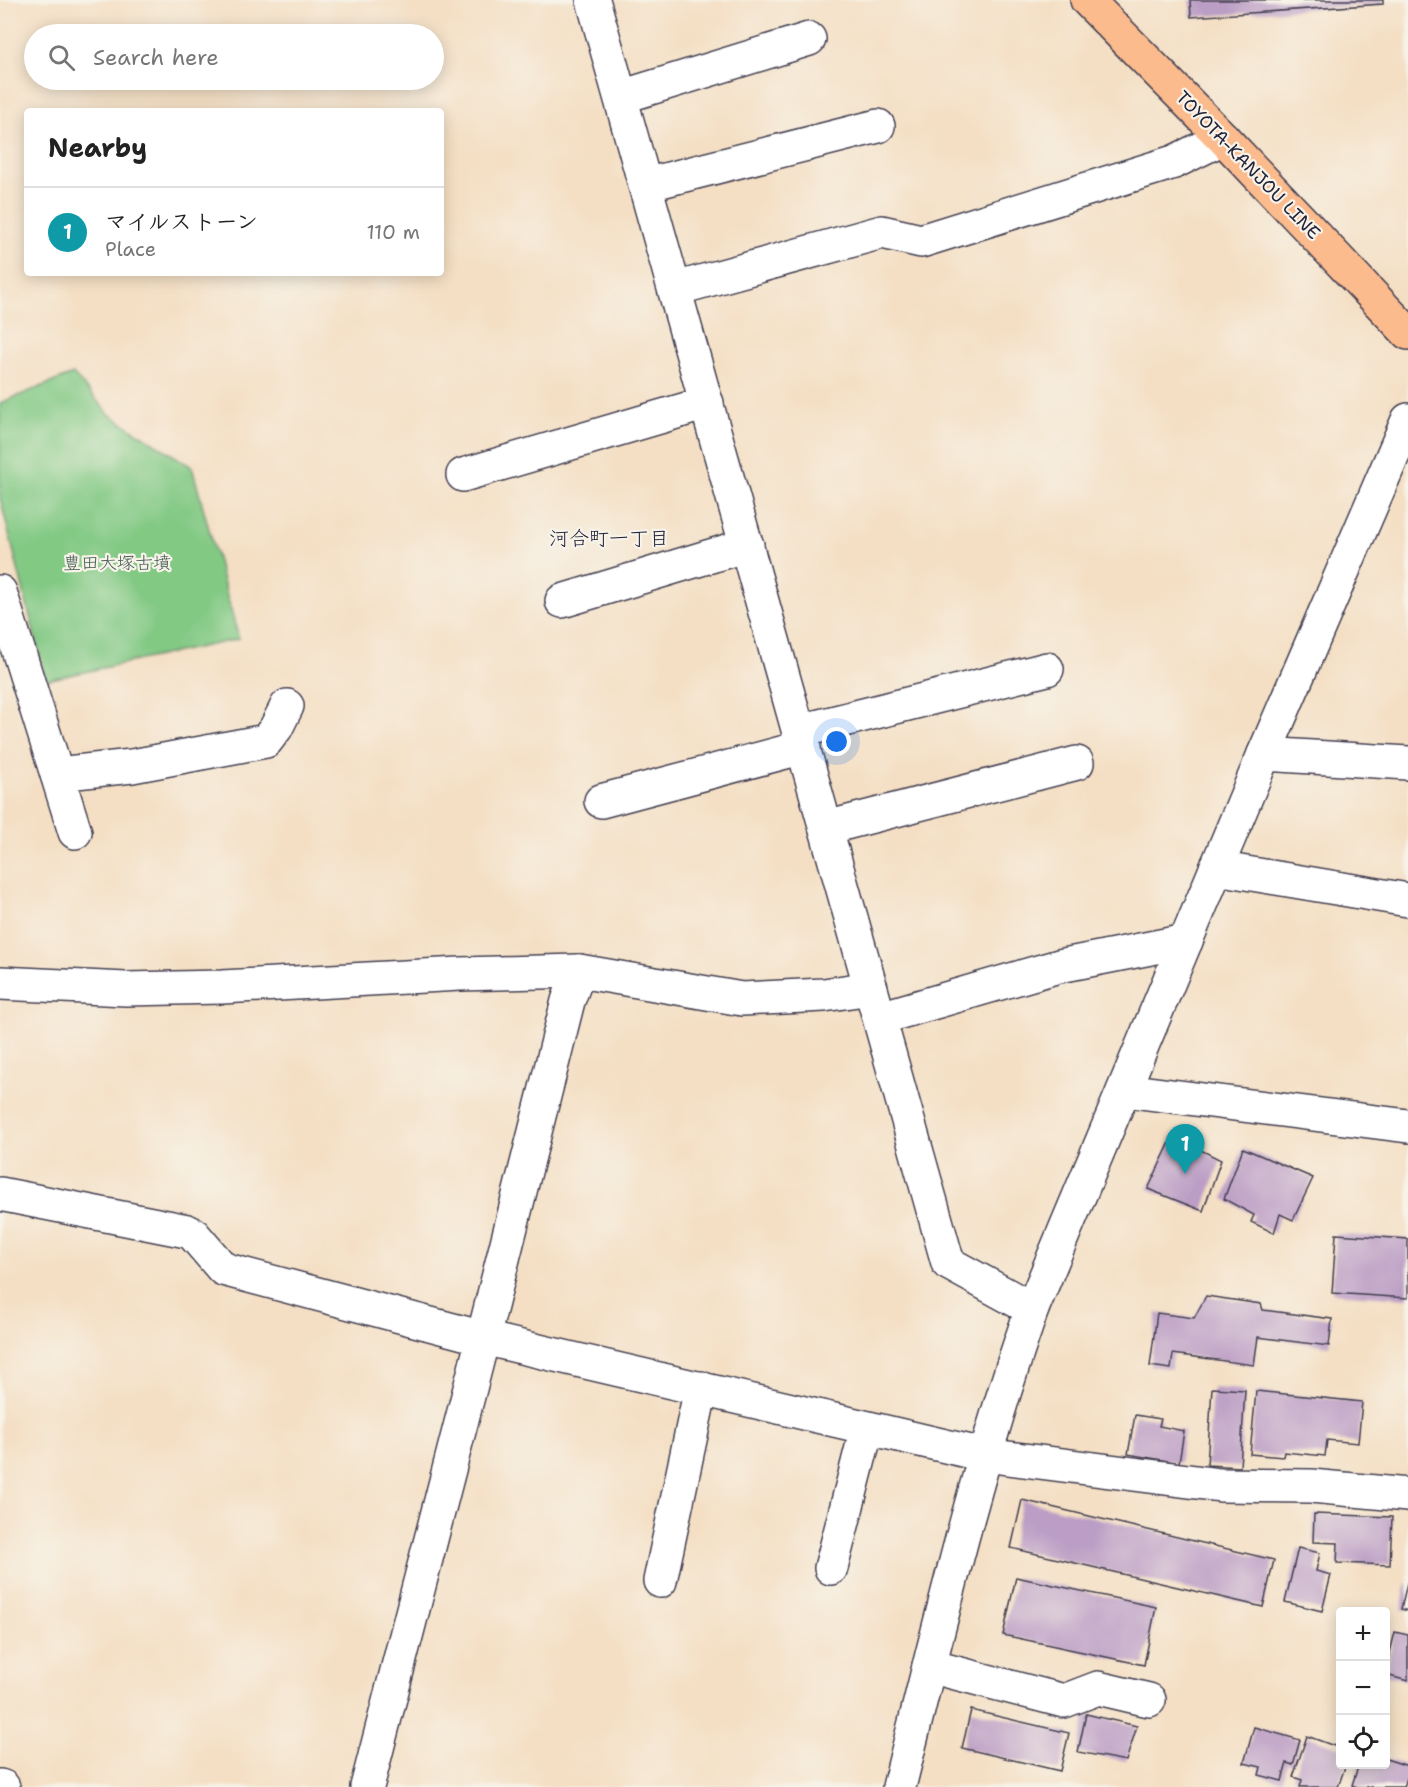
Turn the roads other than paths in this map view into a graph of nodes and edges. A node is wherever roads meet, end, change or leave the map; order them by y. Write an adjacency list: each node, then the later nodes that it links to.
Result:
1 (593, 0): 4 (street)
2 (1087, 0): 6 (main road, TOYOTA-KANJOU LINE)
3 (809, 39): 4 (street)
4 (621, 97): 7 (street)
5 (878, 126): 7 (street)
6 (1223, 138): 8 (street); 9 (main road, TOYOTA-KANJOU LINE)
7 (645, 185): 8 (street)
8 (675, 289): 10 (street)
9 (1408, 333)
10 (707, 403): 12 (street); 13 (street)
11 (1408, 420): 19 (street)
12 (463, 476)
13 (747, 545): 15 (street); 18 (street)
14 (0, 592): 22 (street)
15 (562, 601)
16 (1047, 669): 18 (street)
17 (287, 706): 22 (street)
18 (802, 739): 23 (street); 24 (street)
19 (1264, 754): 20 (street); 26 (street)
20 (1408, 762)
21 (1077, 763): 24 (street)
22 (57, 774): 25 (street)
23 (601, 801)
24 (826, 828): 31 (street)
25 (75, 832)
26 (1216, 868): 27 (street); 28 (street)
27 (1408, 900)
28 (1186, 941): 31 (street); 32 (street)
29 (579, 971): 30 (street); 31 (street); 36 (street)
30 (0, 983)
31 (876, 1003): 35 (street)
32 (1124, 1090): 33 (street); 35 (street)
33 (1408, 1126)
34 (0, 1194): 36 (street)
35 (1032, 1309): 39 (street)
36 (483, 1338): 37 (street); 45 (street)
37 (701, 1389): 38 (street); 42 (street)
38 (867, 1428): 39 (street); 41 (street)
39 (984, 1455): 40 (street); 43 (street)
40 (1408, 1495)
41 (831, 1568)
42 (660, 1581)
43 (929, 1666): 44 (street); 46 (street)
44 (1149, 1700)
45 (367, 1787)
46 (898, 1787)

